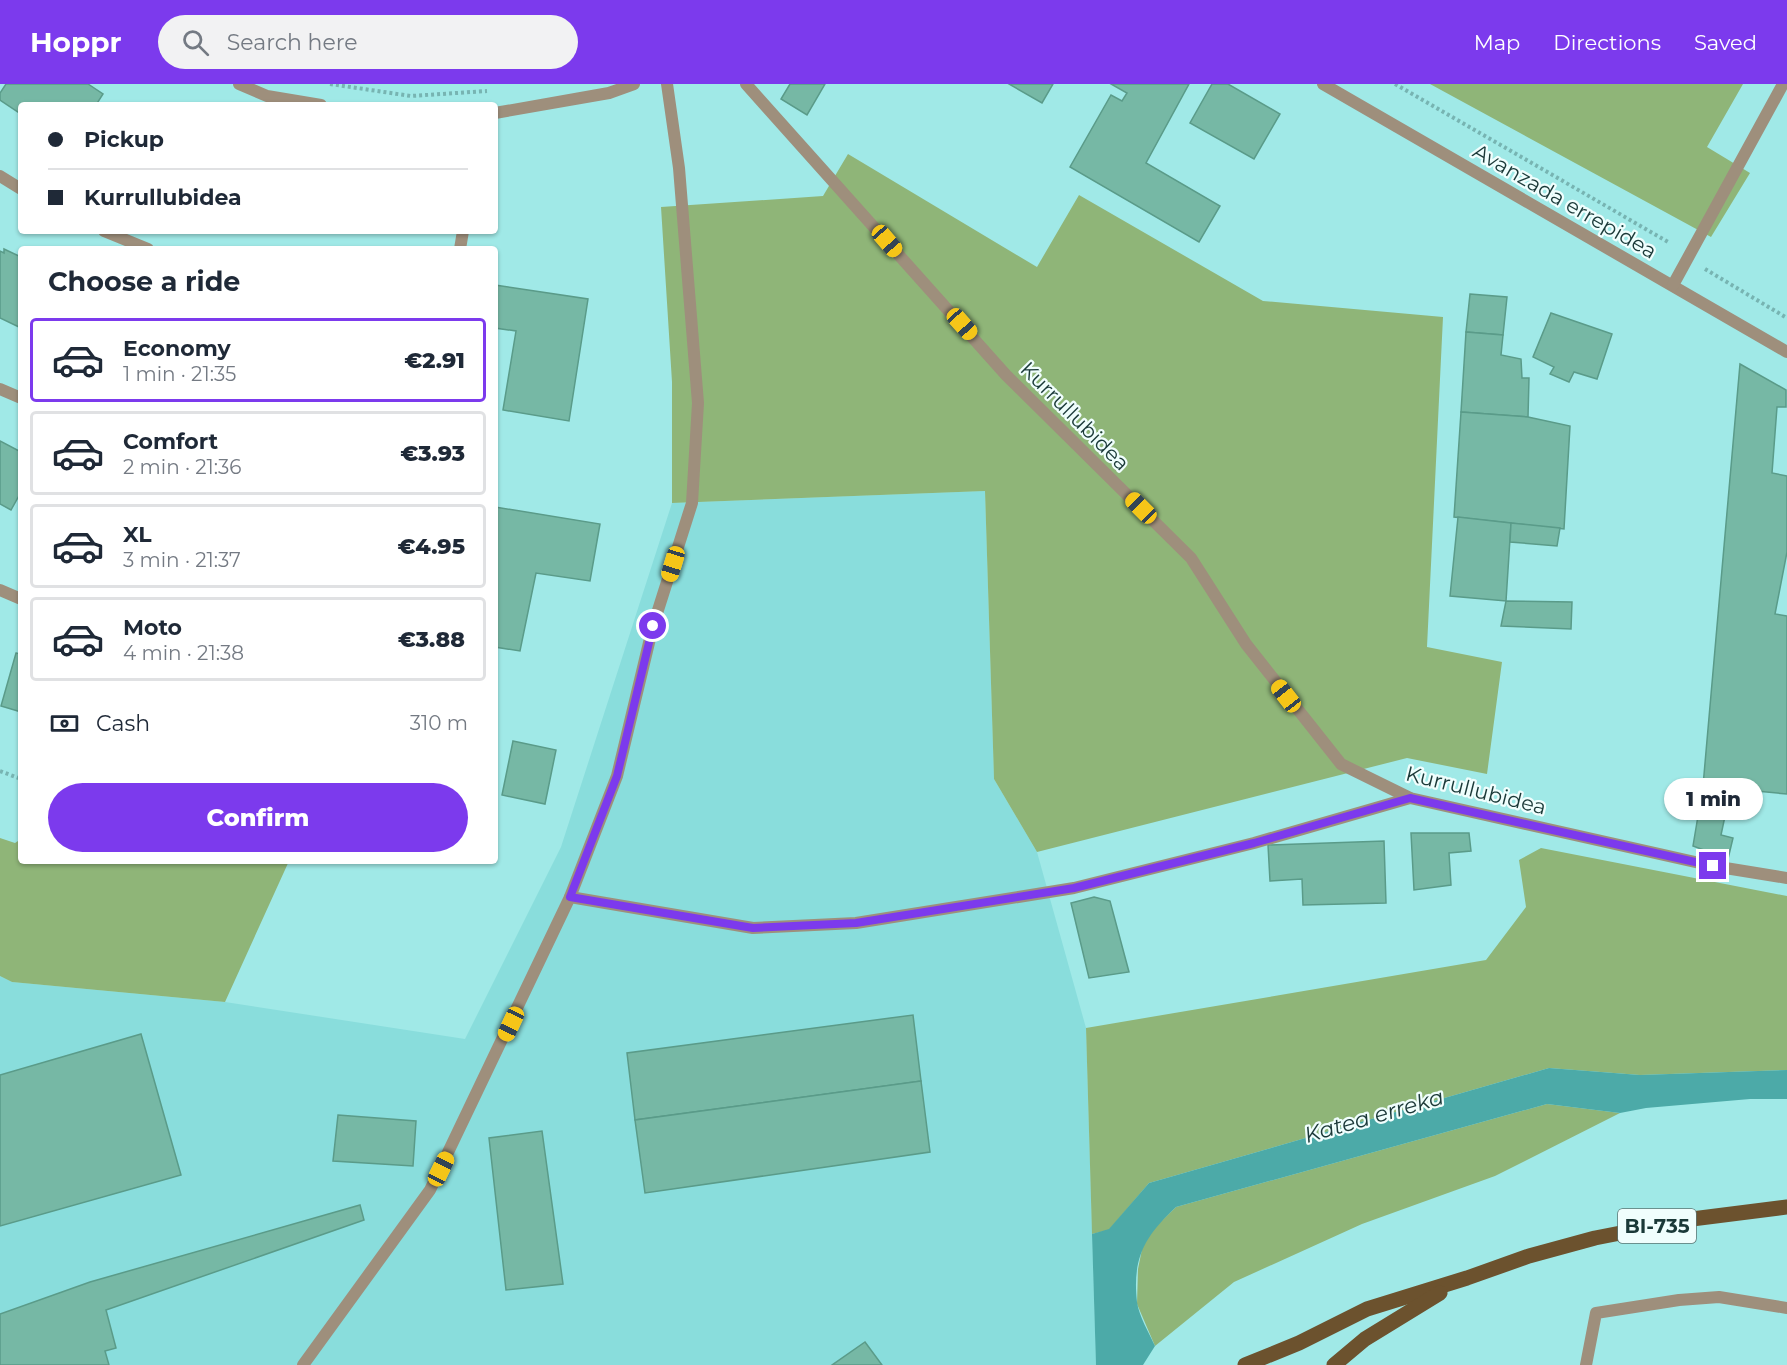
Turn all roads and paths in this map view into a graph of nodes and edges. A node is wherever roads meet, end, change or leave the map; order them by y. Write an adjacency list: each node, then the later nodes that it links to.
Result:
1 (239, 84): 10 (street)
2 (329, 84): 9 (path)
3 (634, 84): 11 (street)
4 (667, 84): 28 (street)
5 (746, 84): 26 (street, Kurrullubidea)
6 (1323, 84): 17 (street, Avanzada errepidea)
7 (1395, 84): 16 (path)
8 (1783, 84): 16 (street)
9 (498, 90)
10 (303, 102)
11 (498, 112)
12 (0, 176): 13 (street)
13 (18, 187)
14 (111, 234): 15 (street)
15 (141, 246)
16 (1689, 256): 17 (street); 18 (path)
17 (1672, 285): 19 (street, Avanzada errepidea)
18 (1787, 318)
19 (1787, 352)
20 (0, 389): 21 (street)
21 (18, 397)
22 (0, 590): 23 (street)
23 (18, 598)
24 (0, 771): 25 (path)
25 (18, 778)
26 (1410, 798): 27 (street, Kurrullubidea); 28 (street)
27 (1787, 878)
28 (570, 897): 32 (street)
29 (1787, 1207): 30 (main road, BI-735)
30 (1467, 1278): 33 (main road, BI-735); 34 (main road, BI-735)
31 (1787, 1308): 35 (street)
32 (303, 1365)
33 (1245, 1365)
34 (1334, 1365)
35 (1586, 1365)

